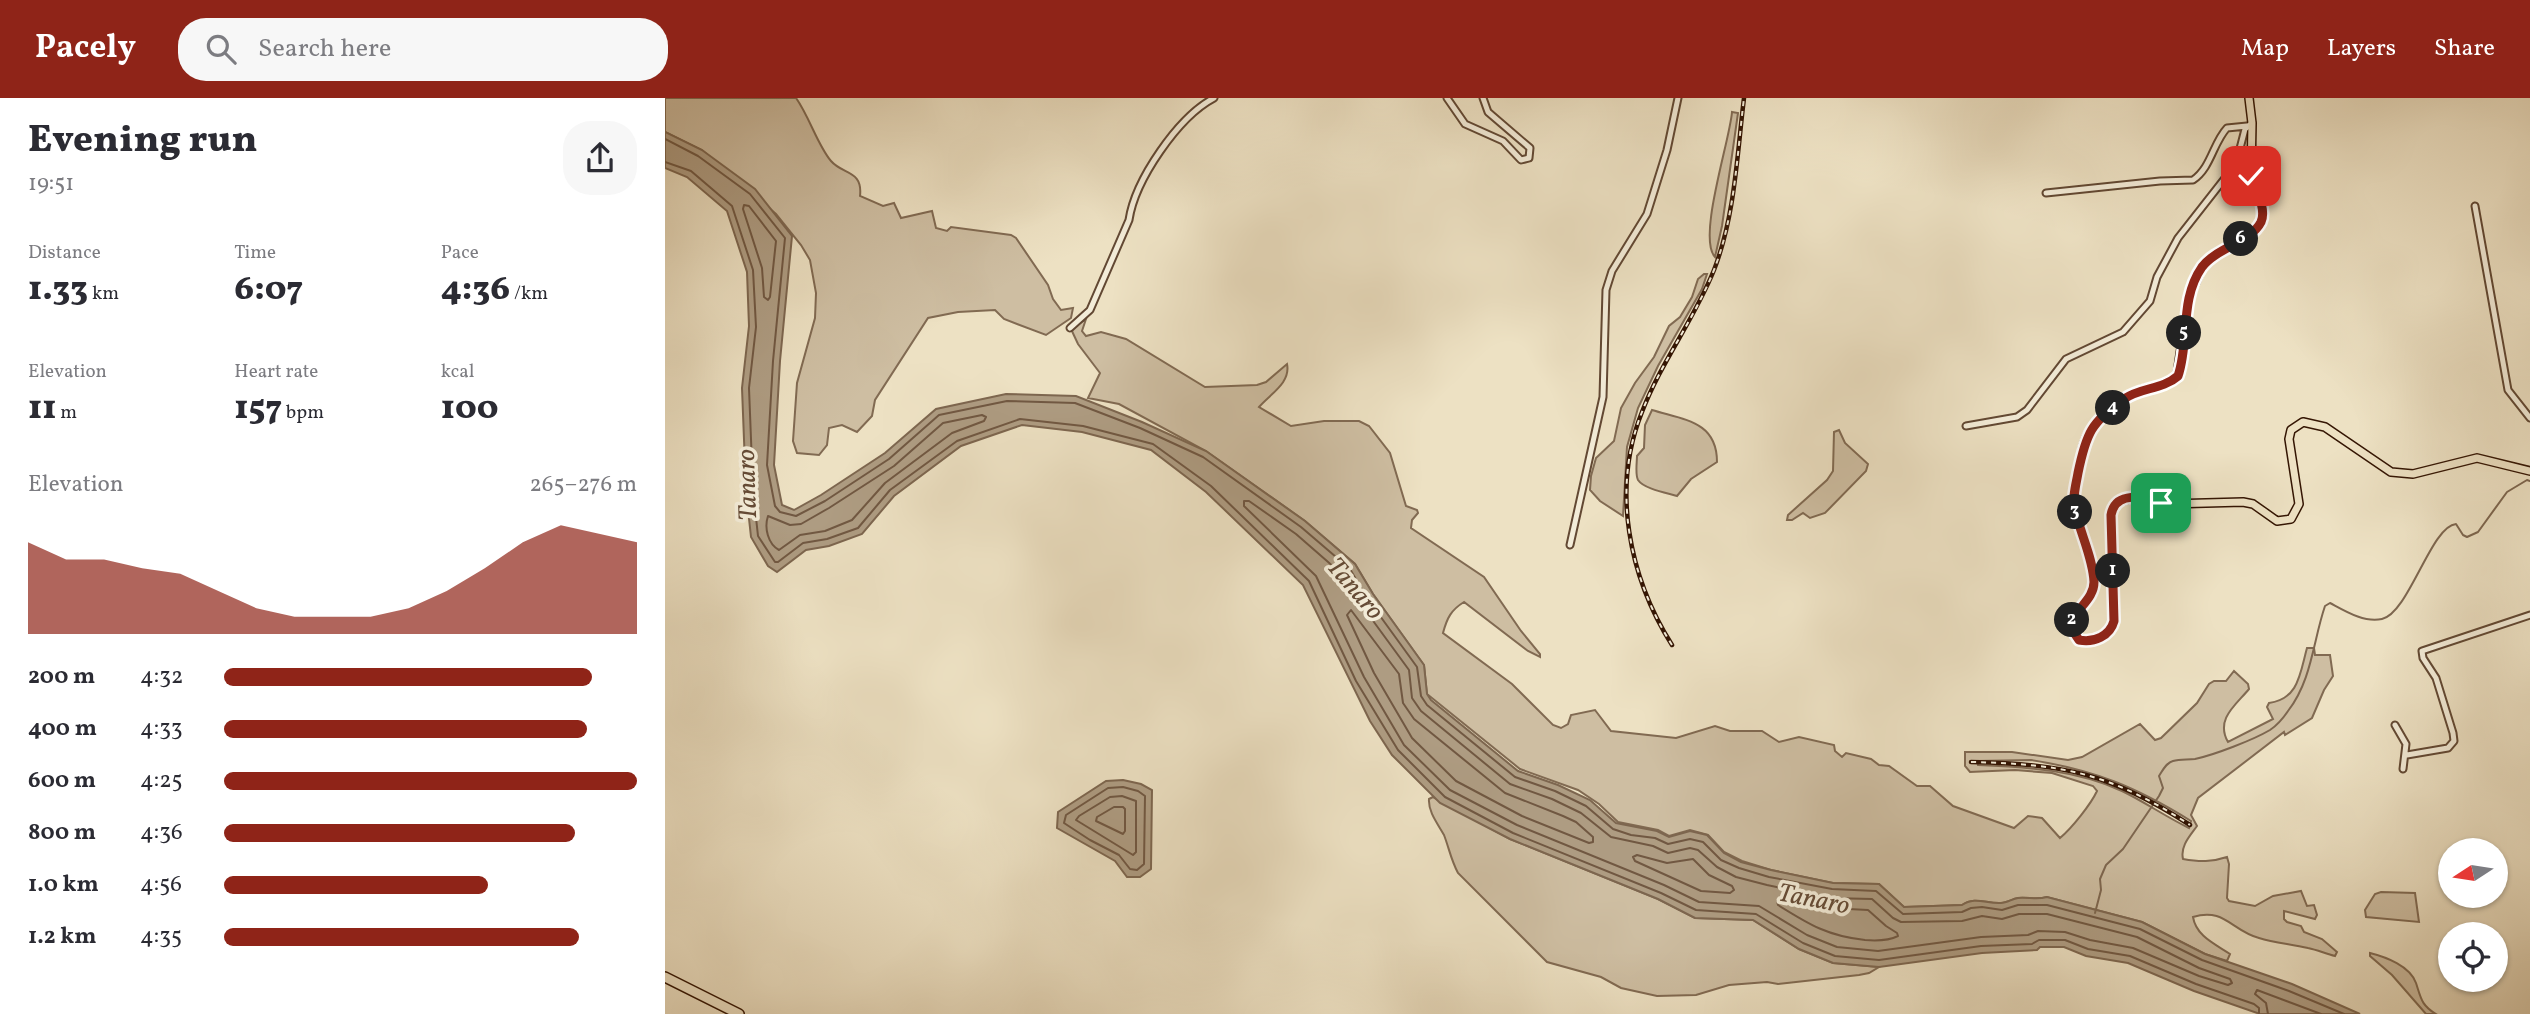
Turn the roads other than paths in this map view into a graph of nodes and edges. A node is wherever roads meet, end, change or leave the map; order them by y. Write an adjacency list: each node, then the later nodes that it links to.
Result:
1 (1214, 98): 9 (street)
2 (1447, 98): 3 (street)
3 (1483, 98)
4 (1678, 98): 13 (street)
5 (2249, 98): 6 (main road)
6 (2250, 125): 7 (street); 11 (street); 12 (main road)
7 (2046, 193)
8 (2475, 206): 10 (street)
9 (1070, 328)
10 (2530, 418)
11 (1966, 426)
12 (2530, 471)
13 (1570, 545)
14 (2530, 615): 16 (street)
15 (2395, 725): 16 (street)
16 (2407, 755): 17 (street)
17 (2403, 769)
18 (665, 977): 19 (highway)
19 (739, 1014)

